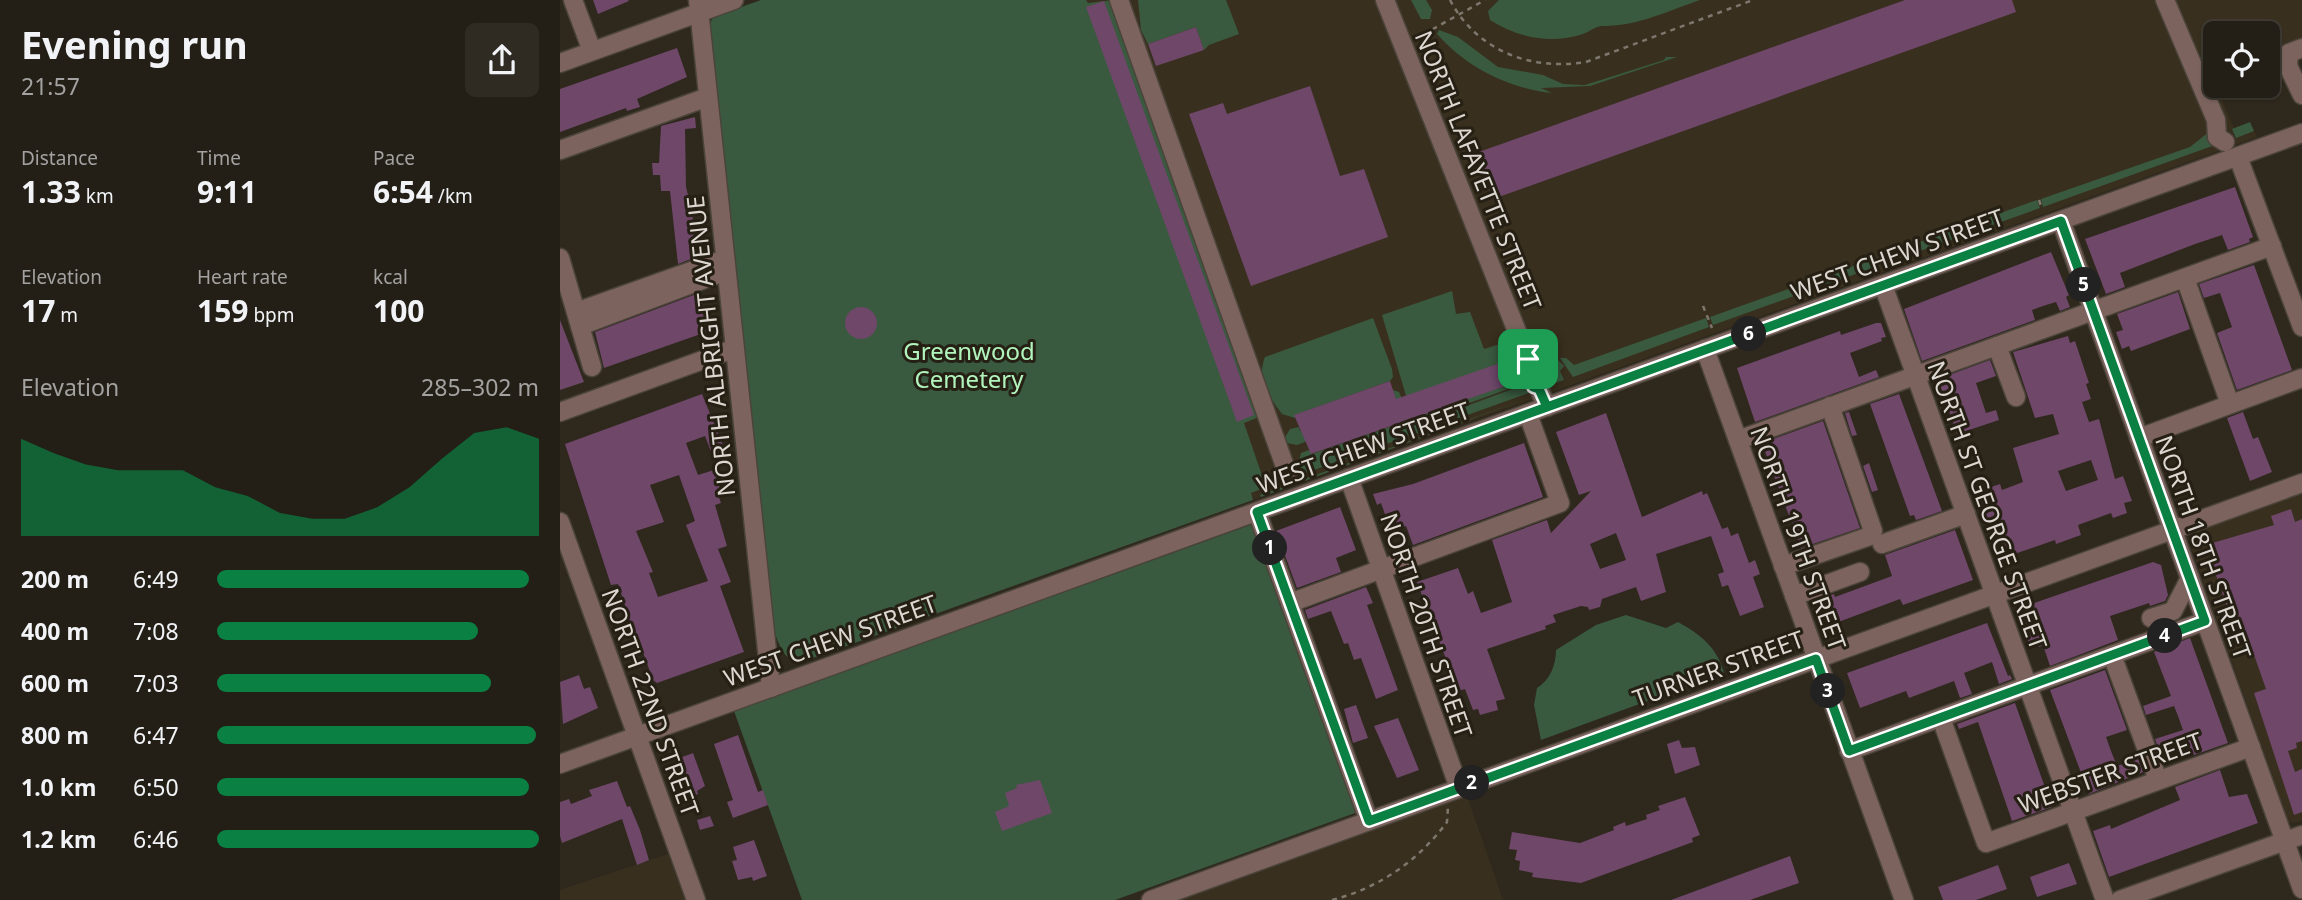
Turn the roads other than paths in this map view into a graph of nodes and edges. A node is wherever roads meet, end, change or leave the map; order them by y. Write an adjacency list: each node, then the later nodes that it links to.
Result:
1 (573, 0): 8 (street)
2 (734, 0): 6 (street)
3 (1119, 0): 39 (street)
4 (1385, 0): 34 (street, NORTH LAFAYETTE STREET)
5 (2165, 0): 15 (street)
6 (698, 6): 8 (street); 12 (street, NORTH ALBRIGHT AVENUE)
7 (2302, 48): 10 (street)
8 (592, 51): 9 (street)
9 (560, 63)
10 (2295, 63): 11 (street)
11 (2302, 95)
12 (708, 97): 14 (street); 19 (street, NORTH ALBRIGHT AVENUE)
13 (2302, 134): 15 (street, WEST CHEW STREET)
14 (560, 150)
15 (2235, 158): 16 (street, WEST CHEW STREET); 17 (street)
16 (2061, 221): 21 (street, WEST CHEW STREET); 22 (street, NORTH 18TH STREET)
17 (2273, 246): 20 (street); 24 (street)
18 (560, 258): 23 (street)
19 (726, 265): 23 (street); 26 (street, NORTH ALBRIGHT AVENUE)
20 (2185, 278): 22 (street); 32 (street)
21 (1883, 285): 27 (street, WEST CHEW STREET); 29 (street, NORTH ST GEORGE STREET)
22 (2093, 311): 25 (street); 37 (street, NORTH 18TH STREET)
23 (578, 319): 28 (street)
24 (2302, 327)
25 (1997, 346): 29 (street); 31 (street)
26 (733, 349): 35 (street); 59 (street, NORTH ALBRIGHT AVENUE)
27 (1705, 349): 34 (street, WEST CHEW STREET); 38 (street, NORTH 19TH STREET)
28 (592, 367)
29 (1916, 375): 33 (street); 43 (street, NORTH ST GEORGE STREET)
30 (2302, 378): 32 (street)
31 (2016, 397)
32 (2230, 404): 37 (street)
33 (1830, 406): 38 (street); 46 (street)
34 (1547, 407): 36 (street, WEST CHEW STREET)
35 (560, 412)
36 (1528, 414): 40 (street, WEST CHEW STREET); 48 (street)
37 (2139, 438): 45 (street, NORTH 18TH STREET)
38 (1738, 440): 47 (street, NORTH 19TH STREET)
39 (1287, 475)
40 (1349, 478): 42 (street, WEST CHEW STREET); 48 (street, NORTH 20TH STREET)
41 (2302, 483): 45 (street, TURNER STREET)
42 (1257, 512): 53 (street); 59 (street, WEST CHEW STREET)
43 (1966, 514): 46 (street); 51 (street, NORTH ST GEORGE STREET)
44 (560, 522): 61 (street, NORTH 22ND STREET)
45 (2172, 530): 50 (street, NORTH 18TH STREET); 51 (street, TURNER STREET)
46 (1876, 540): 47 (street)
47 (1783, 566): 52 (street, NORTH 19TH STREET)
48 (1381, 569): 53 (street); 66 (street, NORTH 20TH STREET)
49 (1860, 572): 52 (street)
50 (2190, 578): 54 (street); 55 (street, NORTH 18TH STREET)
51 (1995, 594): 57 (street, TURNER STREET); 58 (street, NORTH ST GEORGE STREET)
52 (1794, 596): 57 (street, NORTH 19TH STREET)
53 (1290, 603): 68 (street)
54 (2151, 618)
55 (2205, 621): 56 (street); 62 (street, NORTH 18TH STREET)
56 (2112, 655): 58 (street); 65 (street)
57 (1816, 659): 63 (street, NORTH 19TH STREET); 66 (street, TURNER STREET)
58 (2027, 686): 60 (street); 67 (street, NORTH ST GEORGE STREET)
59 (771, 688): 61 (street, WEST CHEW STREET)
60 (1941, 718): 63 (street); 67 (street, WEBSTER STREET)
61 (637, 736): 64 (street, WEST CHEW STREET); 72 (street, NORTH 22ND STREET)
62 (2251, 747): 65 (street, WEBSTER STREET); 70 (street, NORTH 18TH STREET)
63 (1849, 751): 74 (street, NORTH 19TH STREET)
64 (560, 764)
65 (2158, 780): 67 (street, WEBSTER STREET)
66 (1459, 788): 68 (street, TURNER STREET)
67 (2071, 812): 75 (street, NORTH ST GEORGE STREET)
68 (1369, 821): 73 (street, TURNER STREET)
69 (2302, 835): 70 (street)
70 (2285, 841): 71 (street, NORTH 18TH STREET); 76 (street)
71 (2302, 889)
72 (696, 900)
73 (1151, 900)
74 (1904, 900)
75 (2105, 900)
76 (2120, 900)

